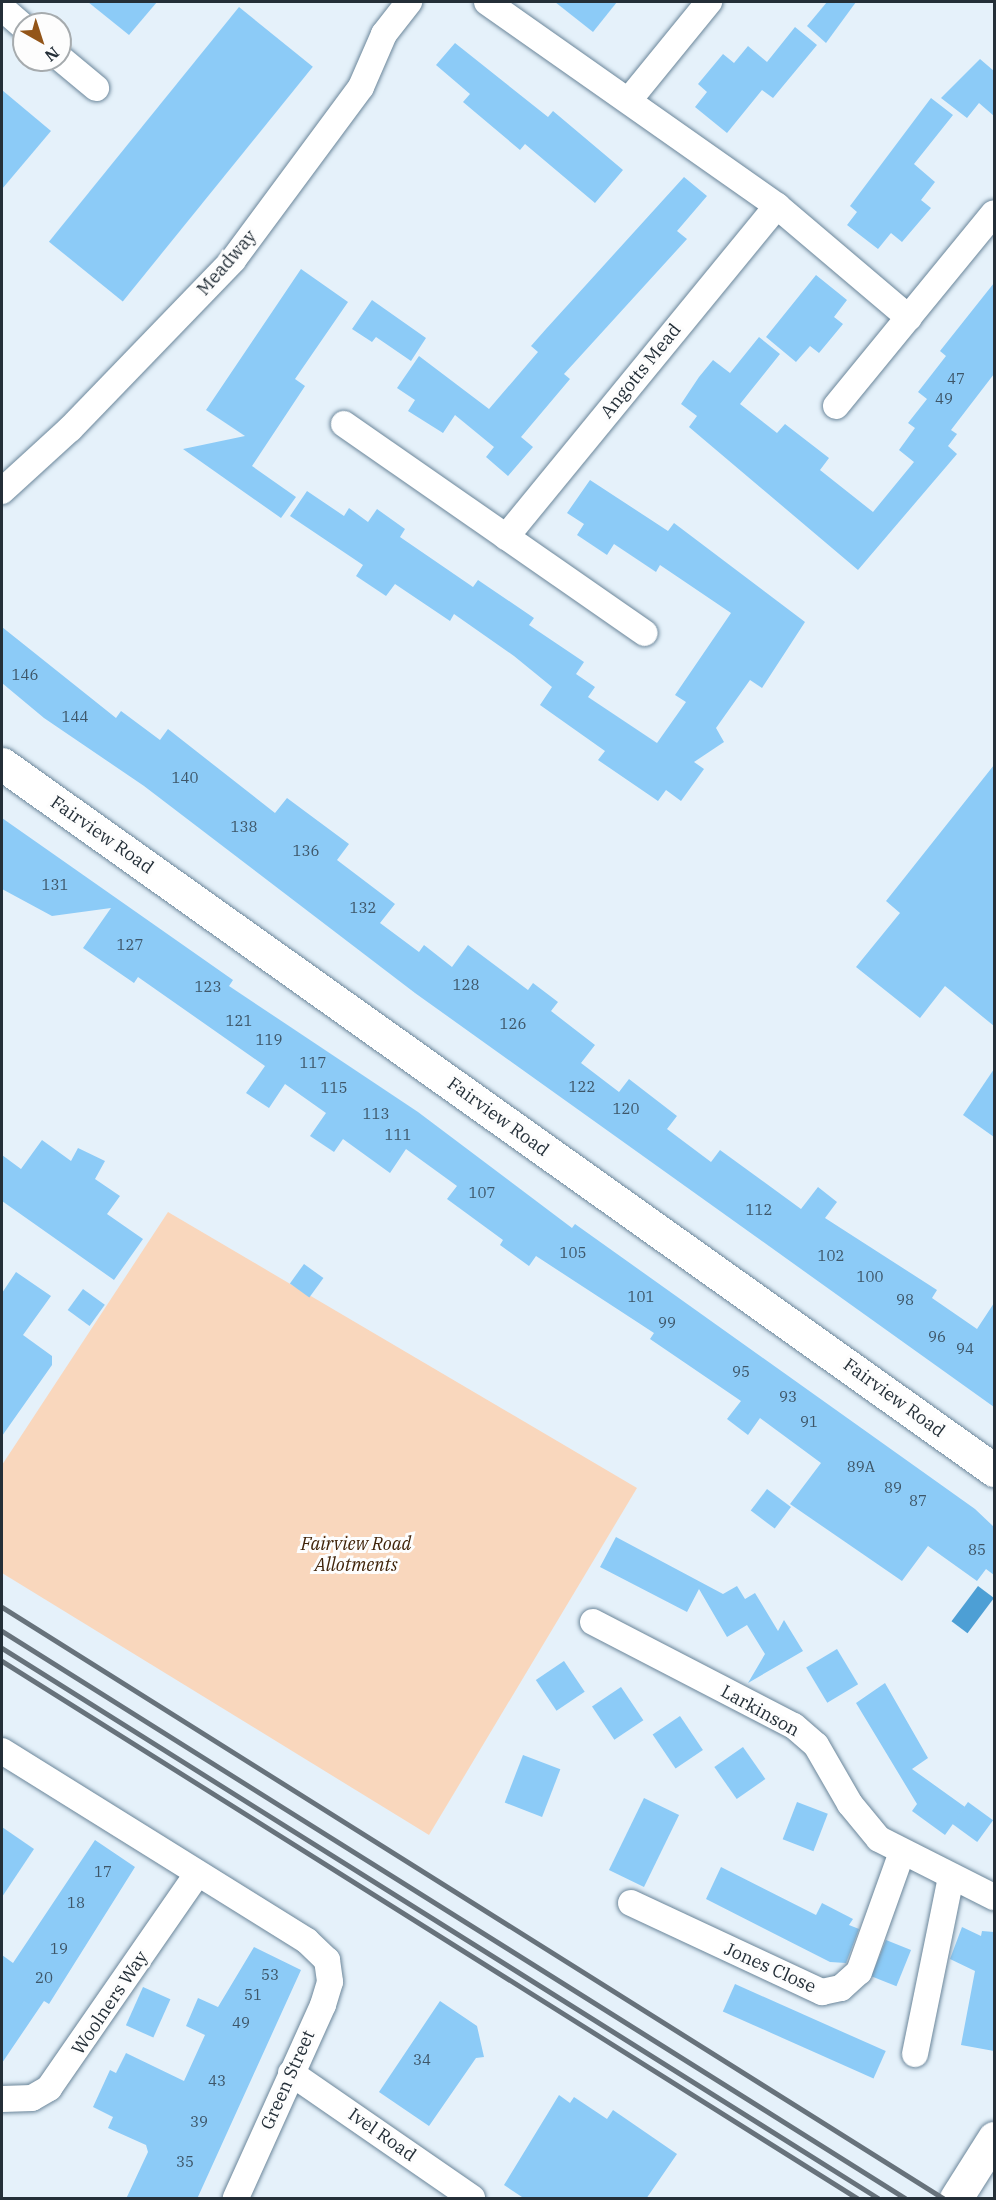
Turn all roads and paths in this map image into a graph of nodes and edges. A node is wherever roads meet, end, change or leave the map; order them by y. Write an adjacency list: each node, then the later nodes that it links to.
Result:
1 (409, 2): 12 (street, Meadway)
2 (487, 2): 6 (street)
3 (709, 2): 6 (street)
4 (72, 68): 5 (street)
5 (96, 88)
6 (629, 100): 7 (street)
7 (777, 206): 9 (street); 13 (street, Angotts Mead)
8 (994, 213): 9 (street)
9 (909, 318): 10 (street)
10 (836, 406)
11 (344, 424): 13 (street)
12 (2, 490)
13 (506, 537): 14 (street)
14 (645, 633)
15 (2, 764): 16 (street, Fairview Road)
16 (994, 1470)
17 (593, 1622): 19 (street, Larkinson)
18 (2, 1750): 20 (street)
19 (901, 1855): 21 (street, Larkinson); 23 (street, Jones Close)
20 (197, 1874): 25 (street, Green Street); 26 (street, Woolners Way)
21 (951, 1877): 22 (street, Larkinson); 24 (street)
22 (994, 1897)
23 (631, 1904)
24 (915, 2054)
25 (291, 2073): 28 (street, Green Street); 29 (street, Ivel Road)
26 (2, 2099)
27 (990, 2145): 30 (street)
28 (236, 2199)
29 (472, 2199)
30 (956, 2199)

